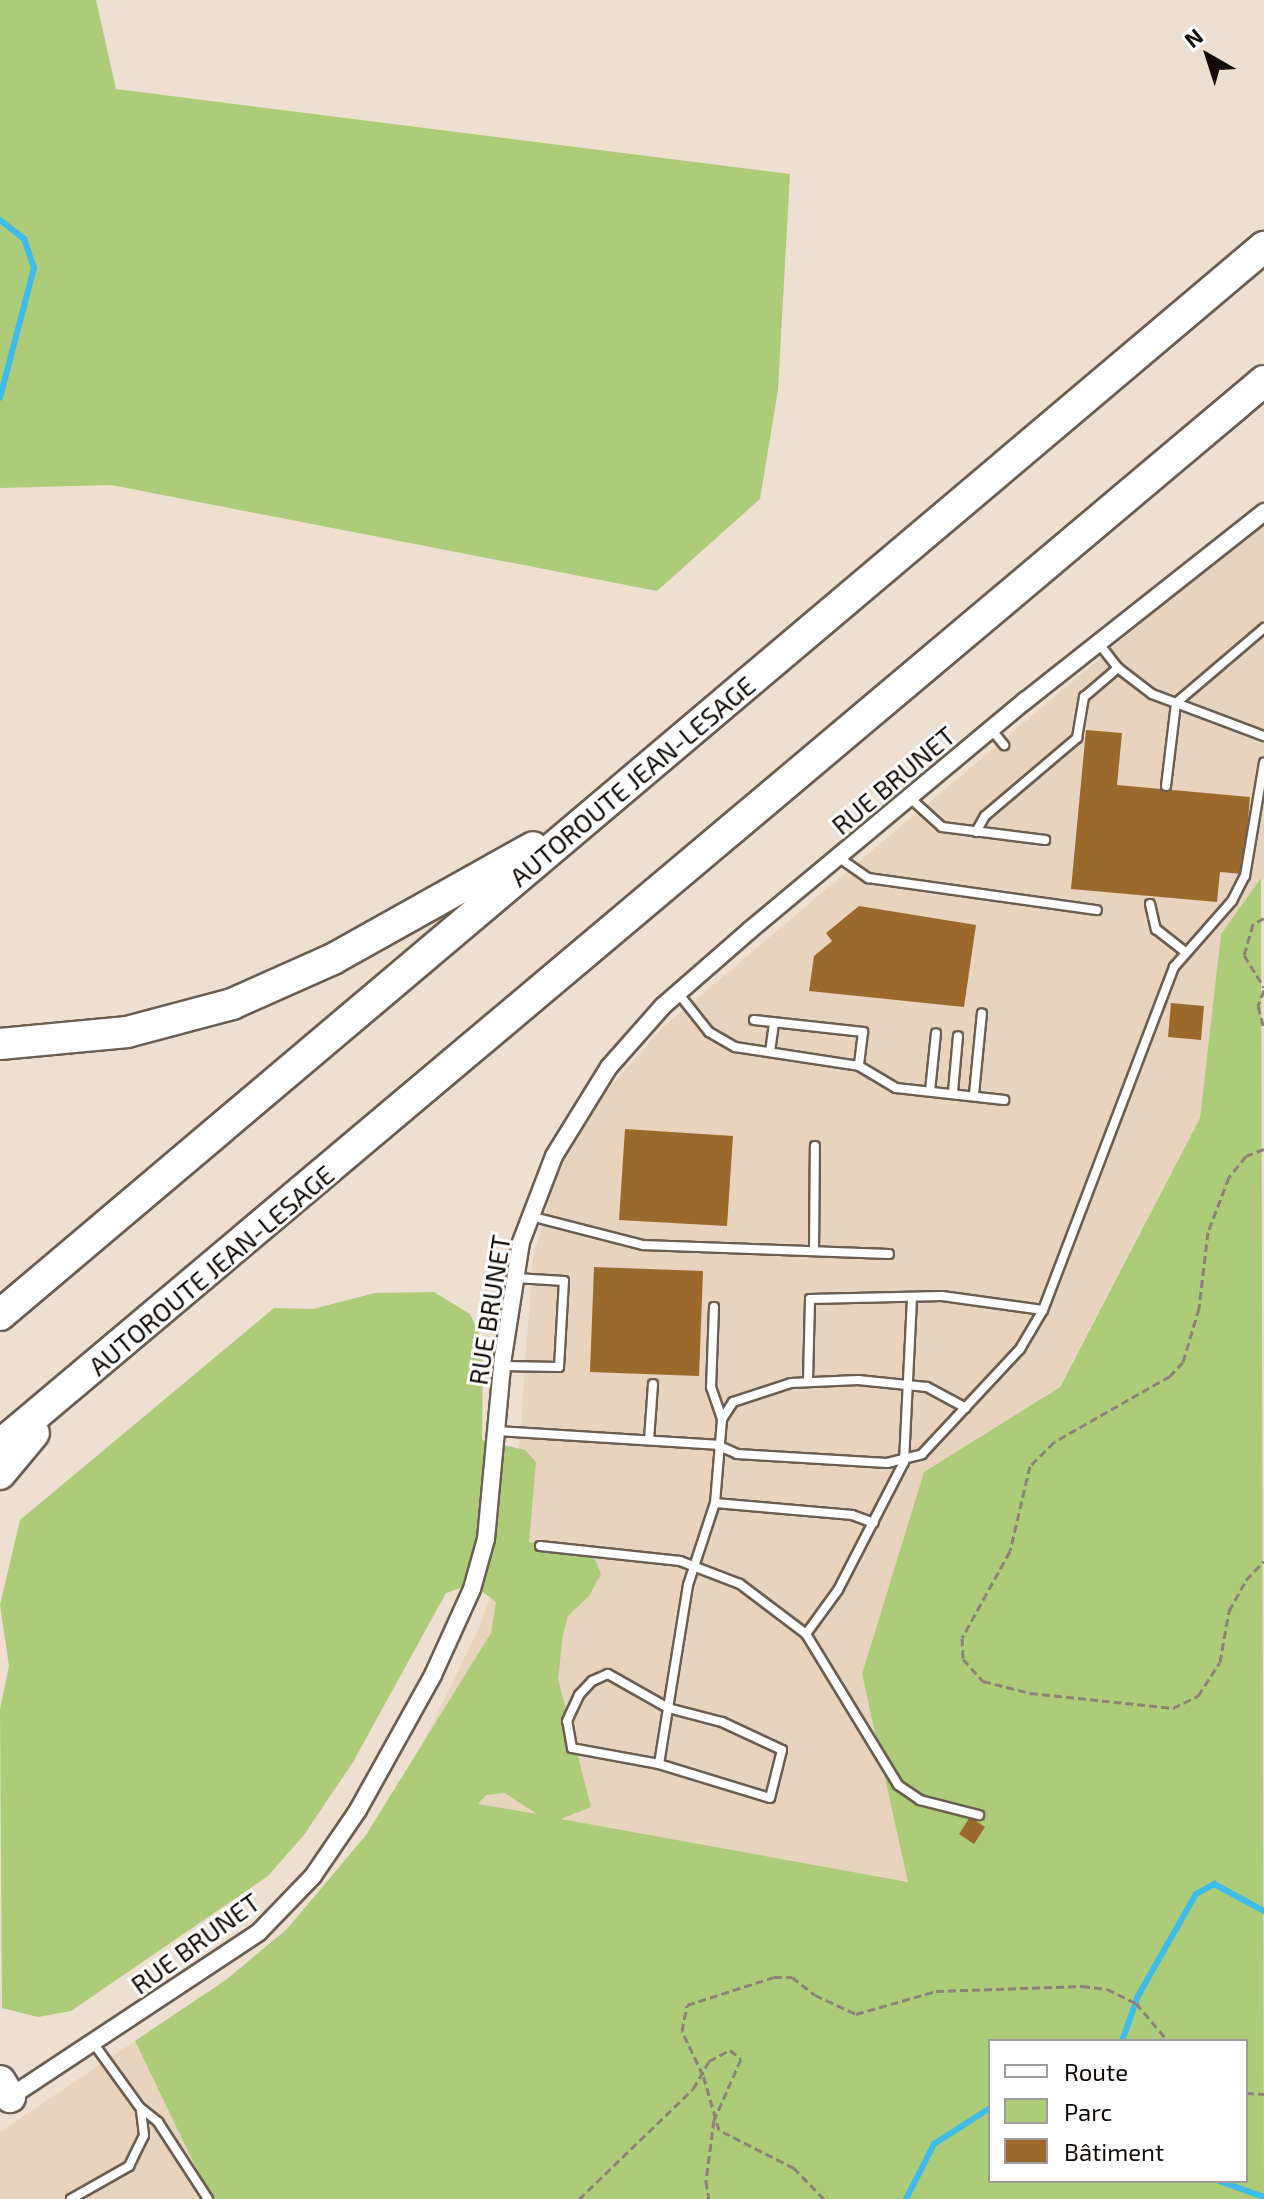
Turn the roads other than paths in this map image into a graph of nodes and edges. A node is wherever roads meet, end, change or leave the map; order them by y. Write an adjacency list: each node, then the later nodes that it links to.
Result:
1 (1264, 247): 14 (highway, AUTOROUTE JEAN-LESAGE)
2 (1264, 381): 45 (highway, AUTOROUTE JEAN-LESAGE)
3 (1264, 512): 5 (street, RUE BRUNET)
4 (1264, 628): 7 (lane)
5 (1099, 644): 6 (lane); 8 (street, RUE BRUNET)
6 (1118, 668): 7 (lane); 15 (lane)
7 (1176, 703): 9 (lane); 12 (lane)
8 (991, 729): 10 (lane); 13 (street, RUE BRUNET)
9 (1264, 736)
10 (1004, 745)
11 (1264, 763): 20 (lane)
12 (1166, 786)
13 (910, 797): 15 (lane); 17 (street, RUE BRUNET)
14 (588, 818): 27 (highway); 42 (highway, AUTOROUTE JEAN-LESAGE)
15 (976, 832): 16 (lane)
16 (1045, 840)
17 (838, 857): 19 (lane); 21 (street, RUE BRUNET)
18 (1150, 904): 20 (lane)
19 (1097, 910)
20 (1185, 952): 41 (lane)
21 (678, 993): 28 (lane); 35 (street, RUE BRUNET)
22 (982, 1013): 32 (lane)
23 (754, 1020): 24 (lane)
24 (774, 1023): 28 (lane); 29 (lane)
25 (936, 1033): 30 (lane)
26 (958, 1036): 31 (lane)
27 (0, 1044)
28 (770, 1052): 29 (lane)
29 (859, 1066): 30 (lane)
30 (930, 1091): 31 (lane)
31 (953, 1092): 32 (lane)
32 (974, 1094): 33 (lane)
33 (1004, 1100)
34 (815, 1146): 36 (lane)
35 (529, 1216): 36 (lane); 38 (street, RUE BRUNET)
36 (814, 1251): 37 (lane)
37 (889, 1254)
38 (514, 1277): 43 (street, RUE BRUNET); 43 (lane)
39 (912, 1299): 41 (lane); 44 (lane); 47 (lane)
40 (714, 1307): 49 (lane)
41 (1043, 1310): 48 (lane)
42 (0, 1315)
43 (502, 1366): 50 (street, RUE BRUNET)
44 (808, 1381): 47 (lane); 49 (lane)
45 (76, 1382): 52 (highway, AUTOROUTE JEAN-LESAGE); 55 (highway)
46 (653, 1384): 51 (lane)
47 (909, 1384): 48 (lane); 54 (lane)
48 (966, 1408): 54 (lane)
49 (722, 1419): 53 (lane)
50 (497, 1431): 51 (lane); 64 (street, RUE BRUNET)
51 (649, 1440): 53 (lane)
52 (0, 1445)
53 (717, 1445): 54 (lane); 56 (lane)
54 (904, 1462): 57 (lane)
55 (0, 1474)
56 (715, 1503): 57 (lane); 59 (lane)
57 (874, 1523): 60 (lane)
58 (540, 1546): 59 (lane)
59 (696, 1565): 60 (lane); 61 (lane)
60 (806, 1634): 63 (lane)
61 (668, 1708): 62 (lane); 62 (lane); 62 (lane)
62 (659, 1764)
63 (979, 1815)
64 (94, 2044): 65 (street, RUE BRUNET); 66 (lane)
65 (5, 2089)
66 (141, 2109): 67 (lane); 70 (lane)
67 (85, 2189): 68 (lane); 69 (lane)
68 (71, 2199)
69 (92, 2199)
70 (208, 2199)

